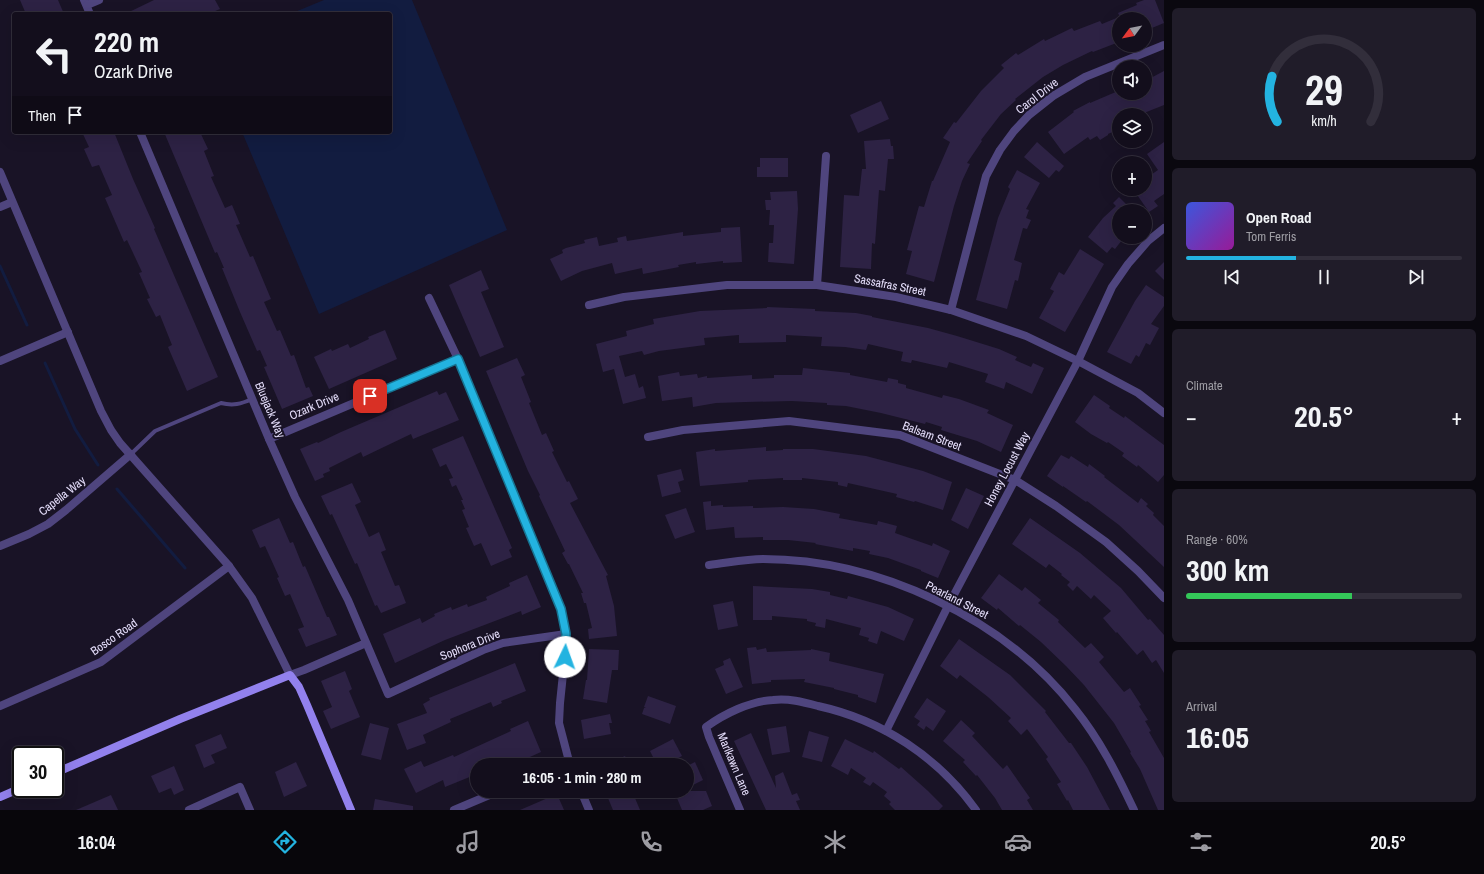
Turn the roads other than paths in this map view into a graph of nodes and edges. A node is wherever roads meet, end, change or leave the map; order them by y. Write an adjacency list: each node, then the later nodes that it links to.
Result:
1 (99, 0): 2 (street)
2 (86, 3)
3 (1164, 45): 13 (street, Carol Drive)
4 (141, 134): 18 (street, Bluejack Way)
5 (826, 156): 10 (street)
6 (0, 172): 7 (street)
7 (12, 202): 8 (street); 14 (street)
8 (0, 207)
9 (1164, 228): 17 (street, Honey Locust Way)
10 (817, 285): 12 (street, Sassafras Street); 13 (street, Sassafras Street)
11 (429, 298): 15 (street)
12 (589, 305)
13 (951, 310): 17 (street, Sassafras Street)
14 (68, 332): 16 (street); 22 (street)
15 (458, 359): 21 (street, Ozark Drive); 29 (street)
16 (0, 361)
17 (1078, 361): 19 (street, Sassafras Street); 23 (street, Honey Locust Way)
18 (252, 399): 21 (street, Bluejack Way); 22 (lane)
19 (1164, 412)
20 (648, 438): 23 (street, Balsam Street)
21 (269, 439): 30 (street, Bluejack Way)
22 (131, 454): 24 (street, Capella Way); 26 (street)
23 (1015, 480): 27 (street, Balsam Street); 28 (street, Honey Locust Way)
24 (0, 546)
25 (709, 565): 28 (street, Pearland Street)
26 (230, 566): 31 (street); 33 (street, Bosco Road)
27 (1164, 598)
28 (948, 606): 34 (street, Honey Locust Way); 48 (street, Pearland Street)
29 (566, 634): 32 (street, Sophora Drive); 35 (street)
30 (366, 643): 31 (street); 32 (street, Bluejack Way)
31 (290, 674): 36 (street); 43 (street)
32 (388, 694)
33 (0, 706)
34 (886, 731): 46 (street, Marlkawn Lane); 47 (street)
35 (568, 758)
36 (64, 769)
37 (12, 792): 38 (street)
38 (0, 797)
39 (482, 798): 44 (street)
40 (584, 798): 45 (street)
41 (189, 810): 42 (street)
42 (250, 810)
43 (351, 810)
44 (454, 810)
45 (589, 810)
46 (740, 810)
47 (976, 810)
48 (1134, 810)

